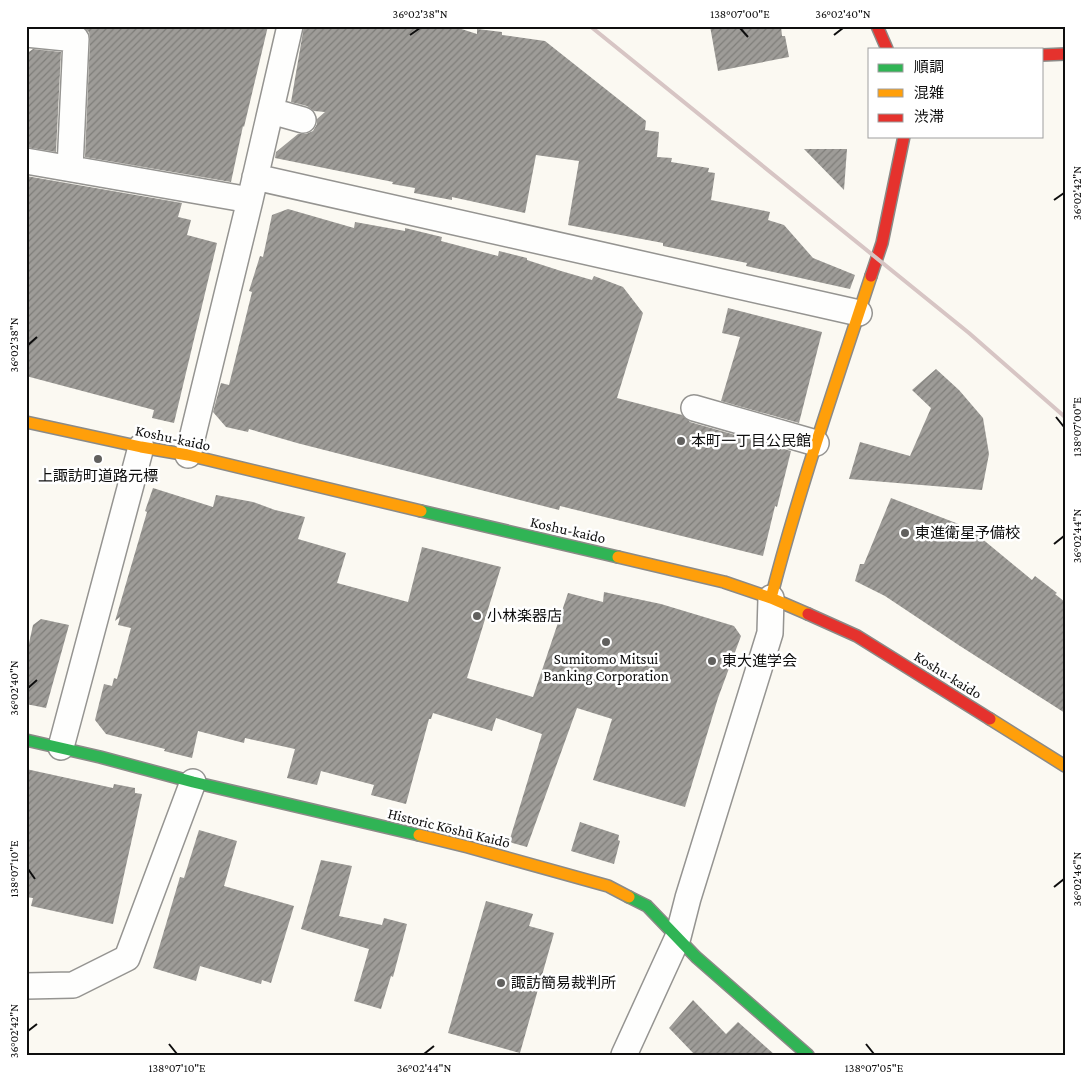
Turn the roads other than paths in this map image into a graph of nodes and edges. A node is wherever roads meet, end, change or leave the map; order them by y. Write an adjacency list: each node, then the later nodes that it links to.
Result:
1 (290, 26): 7 (street)
2 (877, 26): 4 (main road)
3 (26, 34): 11 (street)
4 (887, 48)
5 (1065, 54): 6 (main road)
6 (1044, 55)
7 (270, 111): 8 (street); 12 (street)
8 (303, 120)
9 (904, 138): 13 (main road)
10 (26, 161): 11 (street)
11 (70, 168): 12 (street)
12 (252, 188): 13 (street); 18 (street)
13 (859, 313): 16 (main road)
14 (694, 408): 16 (street)
15 (26, 422): 17 (main road, Koshu-kaido)
16 (816, 443): 19 (main road)
17 (141, 447): 18 (main road, Koshu-kaido); 21 (street)
18 (188, 455): 19 (main road, Koshu-kaido)
19 (771, 598): 22 (main road, Koshu-kaido); 24 (street)
20 (26, 740): 21 (main road, Historic Kōshū Kaidō)
21 (61, 747): 23 (main road, Historic Kōshū Kaidō)
22 (1065, 766)
23 (193, 782): 24 (main road, Historic Kōshū Kaidō); 25 (street)
24 (678, 937): 26 (street); 27 (main road, Historic Kōshū Kaidō)
25 (26, 986)
26 (624, 1055)
27 (808, 1055)

